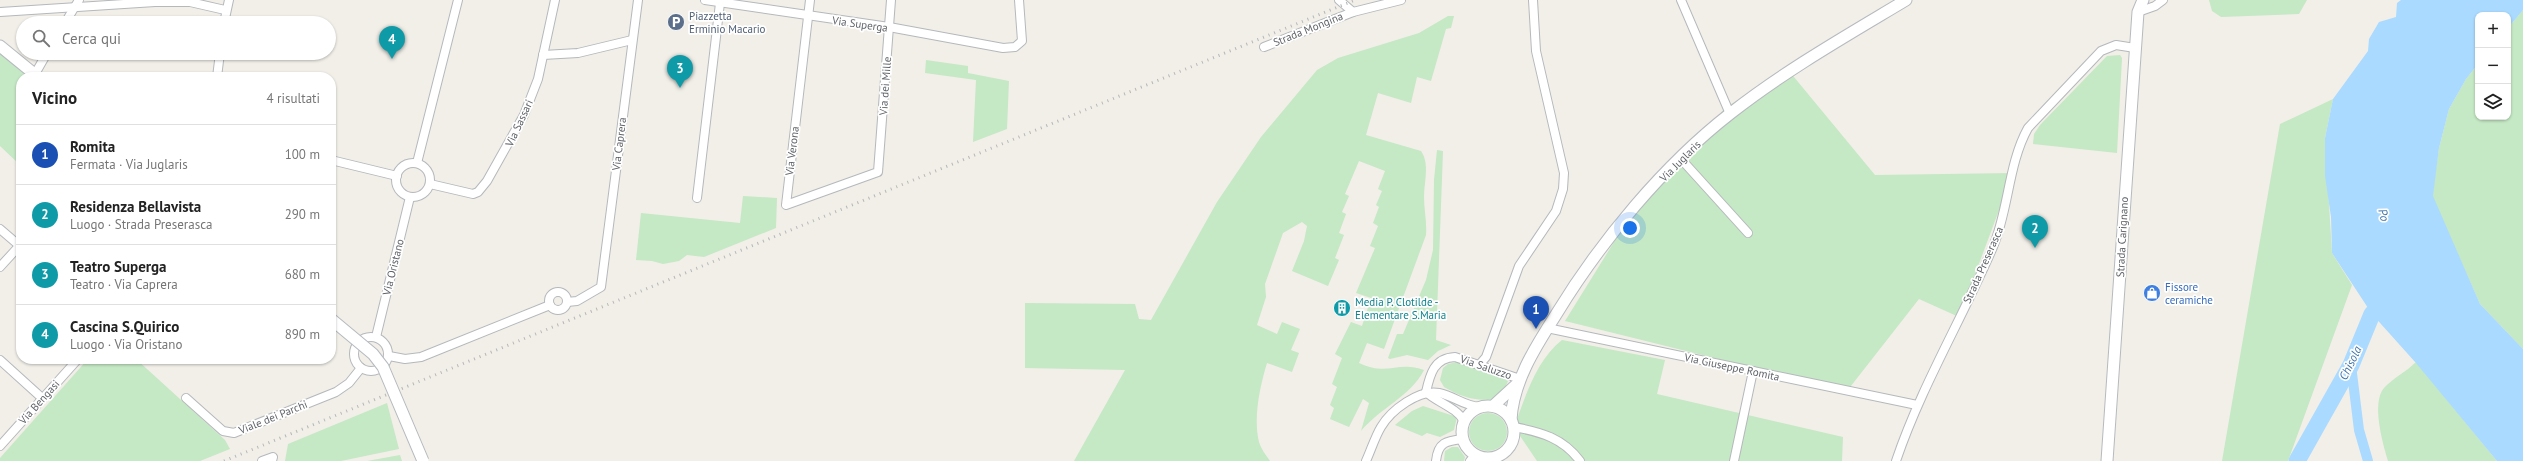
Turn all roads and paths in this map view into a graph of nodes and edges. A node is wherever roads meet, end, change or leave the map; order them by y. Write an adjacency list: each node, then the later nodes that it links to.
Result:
1 (229, 0): 19 (street)
2 (458, 0): 42 (street)
3 (555, 0): 31 (street, Via Sassari)
4 (638, 0): 27 (street, Via Caprera)
5 (705, 0): 17 (street, Via Superga)
6 (810, 0): 25 (street, Via Verona)
7 (891, 0): 26 (street, Via dei Mille)
8 (1019, 0): 26 (street, Via Superga)
9 (1340, 0): 21 (street, Strada Mongina)
10 (1400, 0): 21 (street, Strada Mongina)
11 (1533, 0): 61 (street)
12 (1681, 0): 39 (street)
13 (1906, 0): 39 (street, Via Juglaris)
14 (2135, 0): 22 (street, Strada Carignano)
15 (2143, 0): 22 (street, Strada Carignano)
16 (2163, 0): 22 (street)
17 (718, 1): 25 (street, Via Superga); 47 (street)
18 (77, 3): 19 (street); 20 (street); 23 (street)
19 (225, 10): 24 (street)
20 (0, 12)
21 (1353, 12): 29 (street, Strada Mongina)
22 (2138, 12): 30 (street, Strada Carignano)
23 (69, 16)
24 (225, 16)
25 (809, 16): 26 (street, Via Superga); 43 (street, Via Verona)
26 (889, 27): 43 (street, Via dei Mille)
27 (632, 40): 31 (street); 53 (street, Via Caprera)
28 (0, 46): 32 (street)
29 (1264, 47)
30 (2135, 48): 68 (street, Strada Preserasca); 85 (street, Strada Carignano)
31 (543, 54): 45 (street, Via Sassari)
32 (16, 59)
33 (17, 60): 36 (street)
34 (44, 60): 37 (street)
35 (219, 60): 38 (street)
36 (31, 72)
37 (38, 72)
38 (218, 72)
39 (1730, 114): 40 (street, Via Juglaris)
40 (1681, 159): 49 (street); 56 (street, Via Juglaris)
41 (336, 161): 44 (street)
42 (417, 163): 44 (street); 45 (street)
43 (878, 172)
44 (396, 176): 46 (street)
45 (430, 184): 46 (street)
46 (410, 197): 57 (street, Via Oristano)
47 (697, 198)
48 (0, 229): 50 (street)
49 (1748, 233)
50 (16, 242)
51 (16, 251): 52 (street)
52 (0, 267)
53 (567, 302): 54 (street); 54 (street)
54 (550, 305): 58 (street)
55 (336, 323): 79 (street, bridge)
56 (1547, 328): 63 (street, Via Giuseppe Romita); 64 (street, Via Juglaris)
57 (376, 337): 58 (street); 62 (street)
58 (389, 356): 62 (street)
59 (0, 360): 66 (street)
60 (73, 364): 66 (street, Via Bengasi)
61 (1480, 364): 64 (street, Via Saluzzo); 65 (street, Via Saluzzo)
62 (361, 368): 67 (street, Viale dei Parchi)
63 (1753, 371): 68 (street, Via Giuseppe Romita); 83 (street)
64 (1518, 382): 69 (street, Via Juglaris); 72 (street, Via Juglaris)
65 (1426, 392): 70 (street); 71 (street); 80 (street)
66 (42, 398): 74 (street, Via Bengasi)
67 (186, 398)
68 (1917, 405): 84 (street, Strada Preserasca)
69 (1493, 406): 70 (street); 72 (street)
70 (1480, 407): 71 (street)
71 (1464, 422): 73 (street)
72 (1512, 424): 75 (street); 82 (street)
73 (1463, 439): 76 (street); 81 (street)
74 (0, 446)
75 (1502, 457): 76 (street)
76 (1478, 458)
77 (262, 461): 78 (street)
78 (272, 461)
79 (423, 461)
80 (1366, 461)
81 (1436, 461)
82 (1580, 461)
83 (1734, 461)
84 (1896, 461)
85 (2107, 461)

